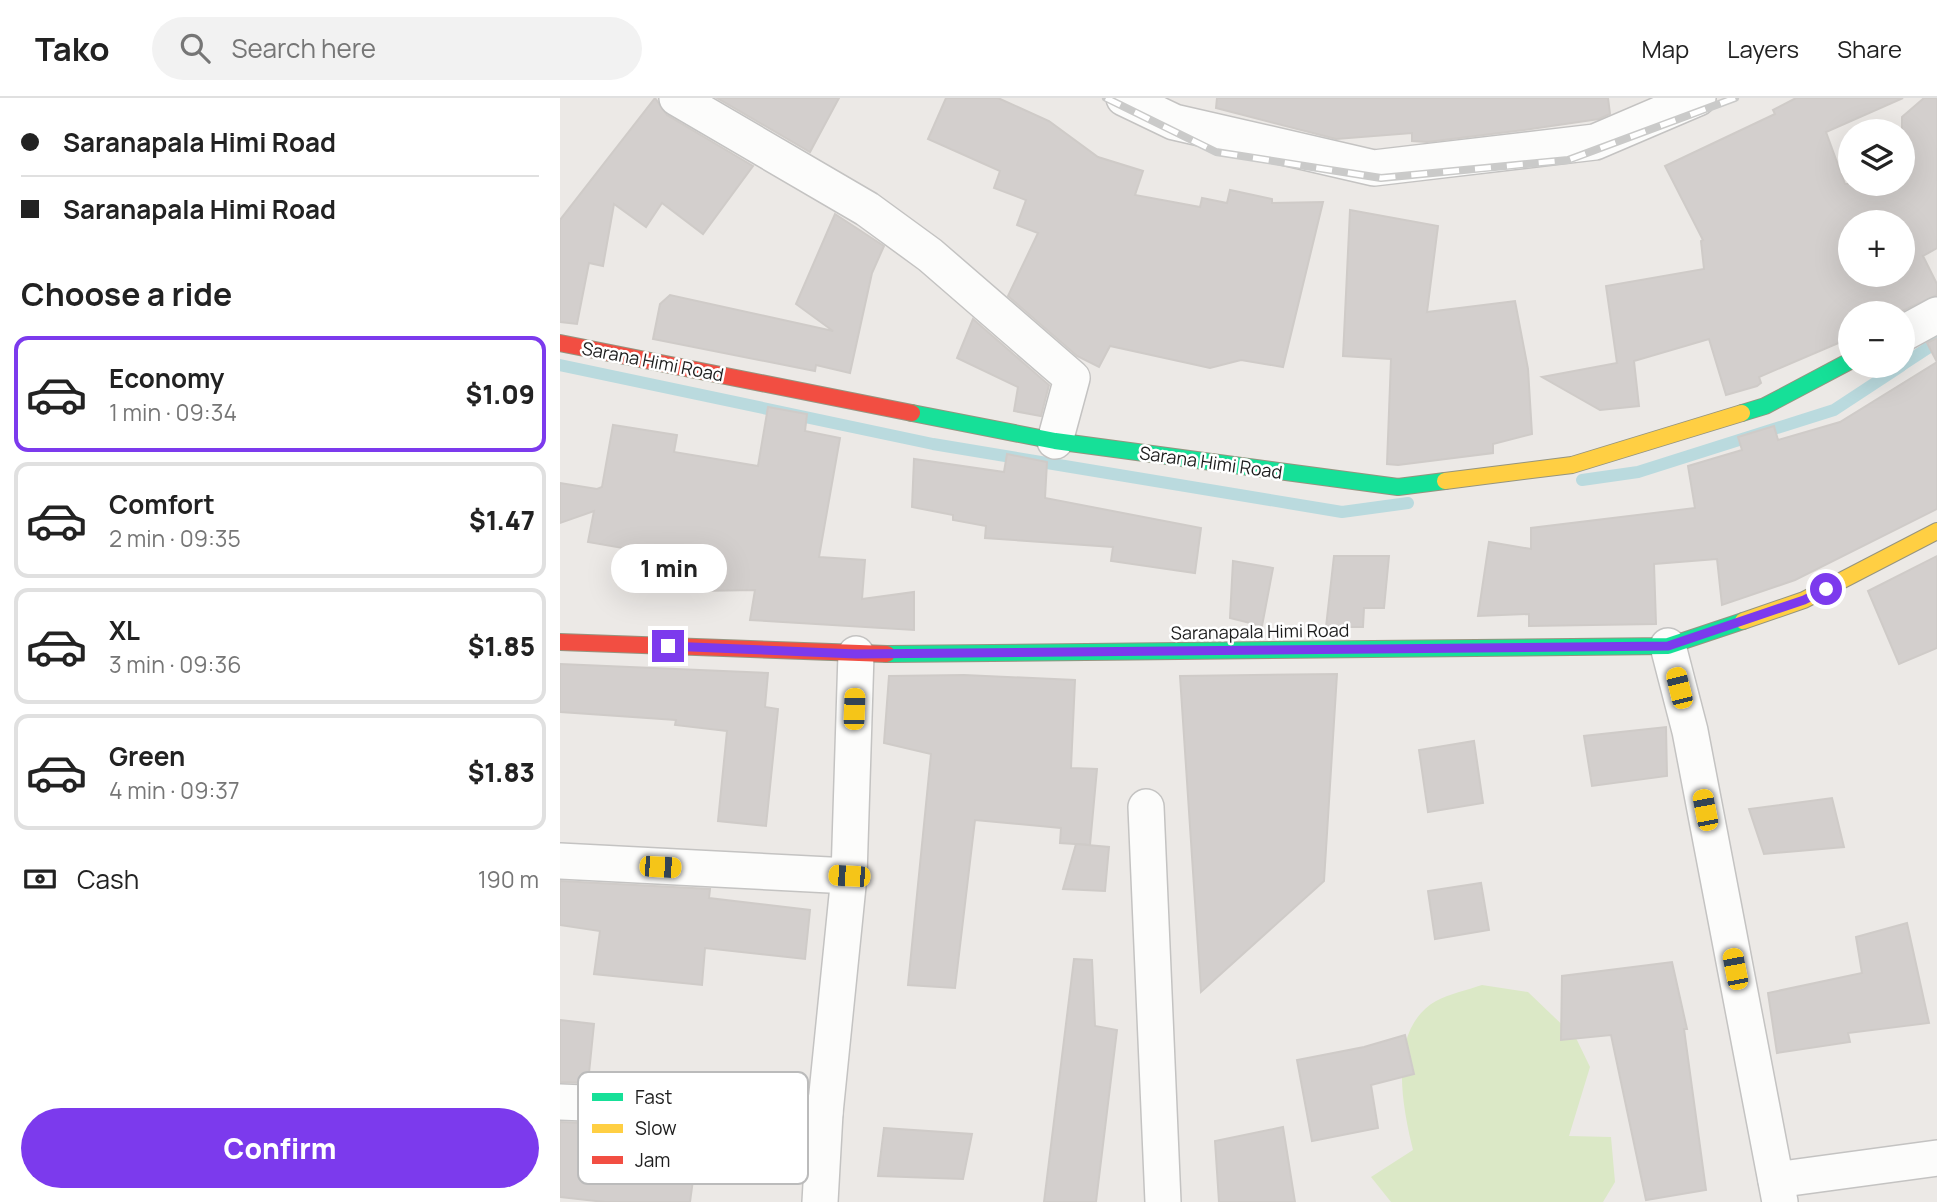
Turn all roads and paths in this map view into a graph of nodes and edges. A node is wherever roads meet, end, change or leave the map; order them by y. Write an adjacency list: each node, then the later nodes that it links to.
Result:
1 (677, 98): 8 (street)
2 (1124, 98): 3 (street)
3 (1698, 98)
4 (1937, 315): 5 (street)
5 (1915, 327)
6 (560, 343): 8 (street, Sarana Himi Road)
7 (1838, 367): 8 (street, Sarana Himi Road)
8 (1055, 441)
9 (1937, 531): 11 (street, Saranapala Himi Road)
10 (560, 642): 12 (street, Saranapala Himi Road)
11 (1668, 646): 12 (street, Saranapala Himi Road); 21 (street)
12 (856, 654): 15 (street)
13 (1146, 807): 23 (street)
14 (560, 861): 15 (street)
15 (849, 876): 19 (street)
16 (560, 1102): 17 (street)
17 (578, 1103)
18 (808, 1112): 19 (street)
19 (825, 1113): 22 (street)
20 (1937, 1158): 21 (street)
21 (1778, 1191)
22 (820, 1202)
23 (1163, 1202)

